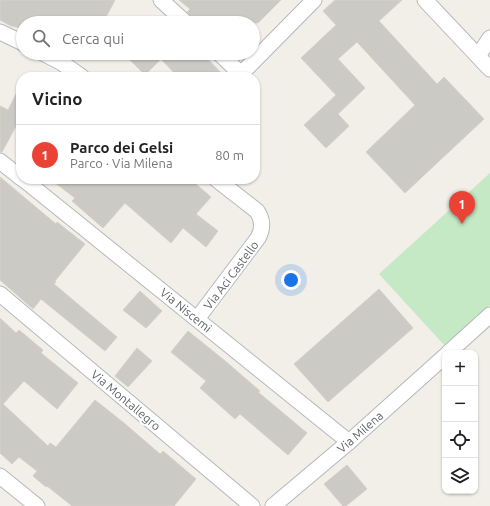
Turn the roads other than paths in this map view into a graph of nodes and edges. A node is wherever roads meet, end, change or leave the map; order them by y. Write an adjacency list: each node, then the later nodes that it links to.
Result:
1 (161, 0): 4 (street)
2 (314, 0): 8 (street)
3 (425, 0): 9 (street)
4 (178, 16)
5 (0, 32): 7 (street)
6 (490, 38): 9 (street)
7 (16, 40)
8 (260, 55)
9 (478, 56): 13 (street)
10 (56, 60): 14 (street)
11 (226, 60): 15 (street)
12 (255, 60): 16 (street)
13 (490, 69)
14 (75, 72)
15 (237, 72)
16 (243, 72)
17 (0, 161): 18 (street, Via Niscemi)
18 (16, 173)
19 (29, 184): 23 (street, Via Niscemi)
20 (222, 184): 23 (street, Via Aci Castello)
21 (0, 294): 29 (street, Via Montallegro)
22 (490, 315): 24 (street)
23 (197, 319): 26 (street, Via Niscemi)
24 (451, 350)
25 (442, 359): 26 (street, Via Milena)
26 (349, 442): 30 (street, Via Milena)
27 (0, 476): 28 (street)
28 (37, 506)
29 (252, 506)
30 (273, 506)

